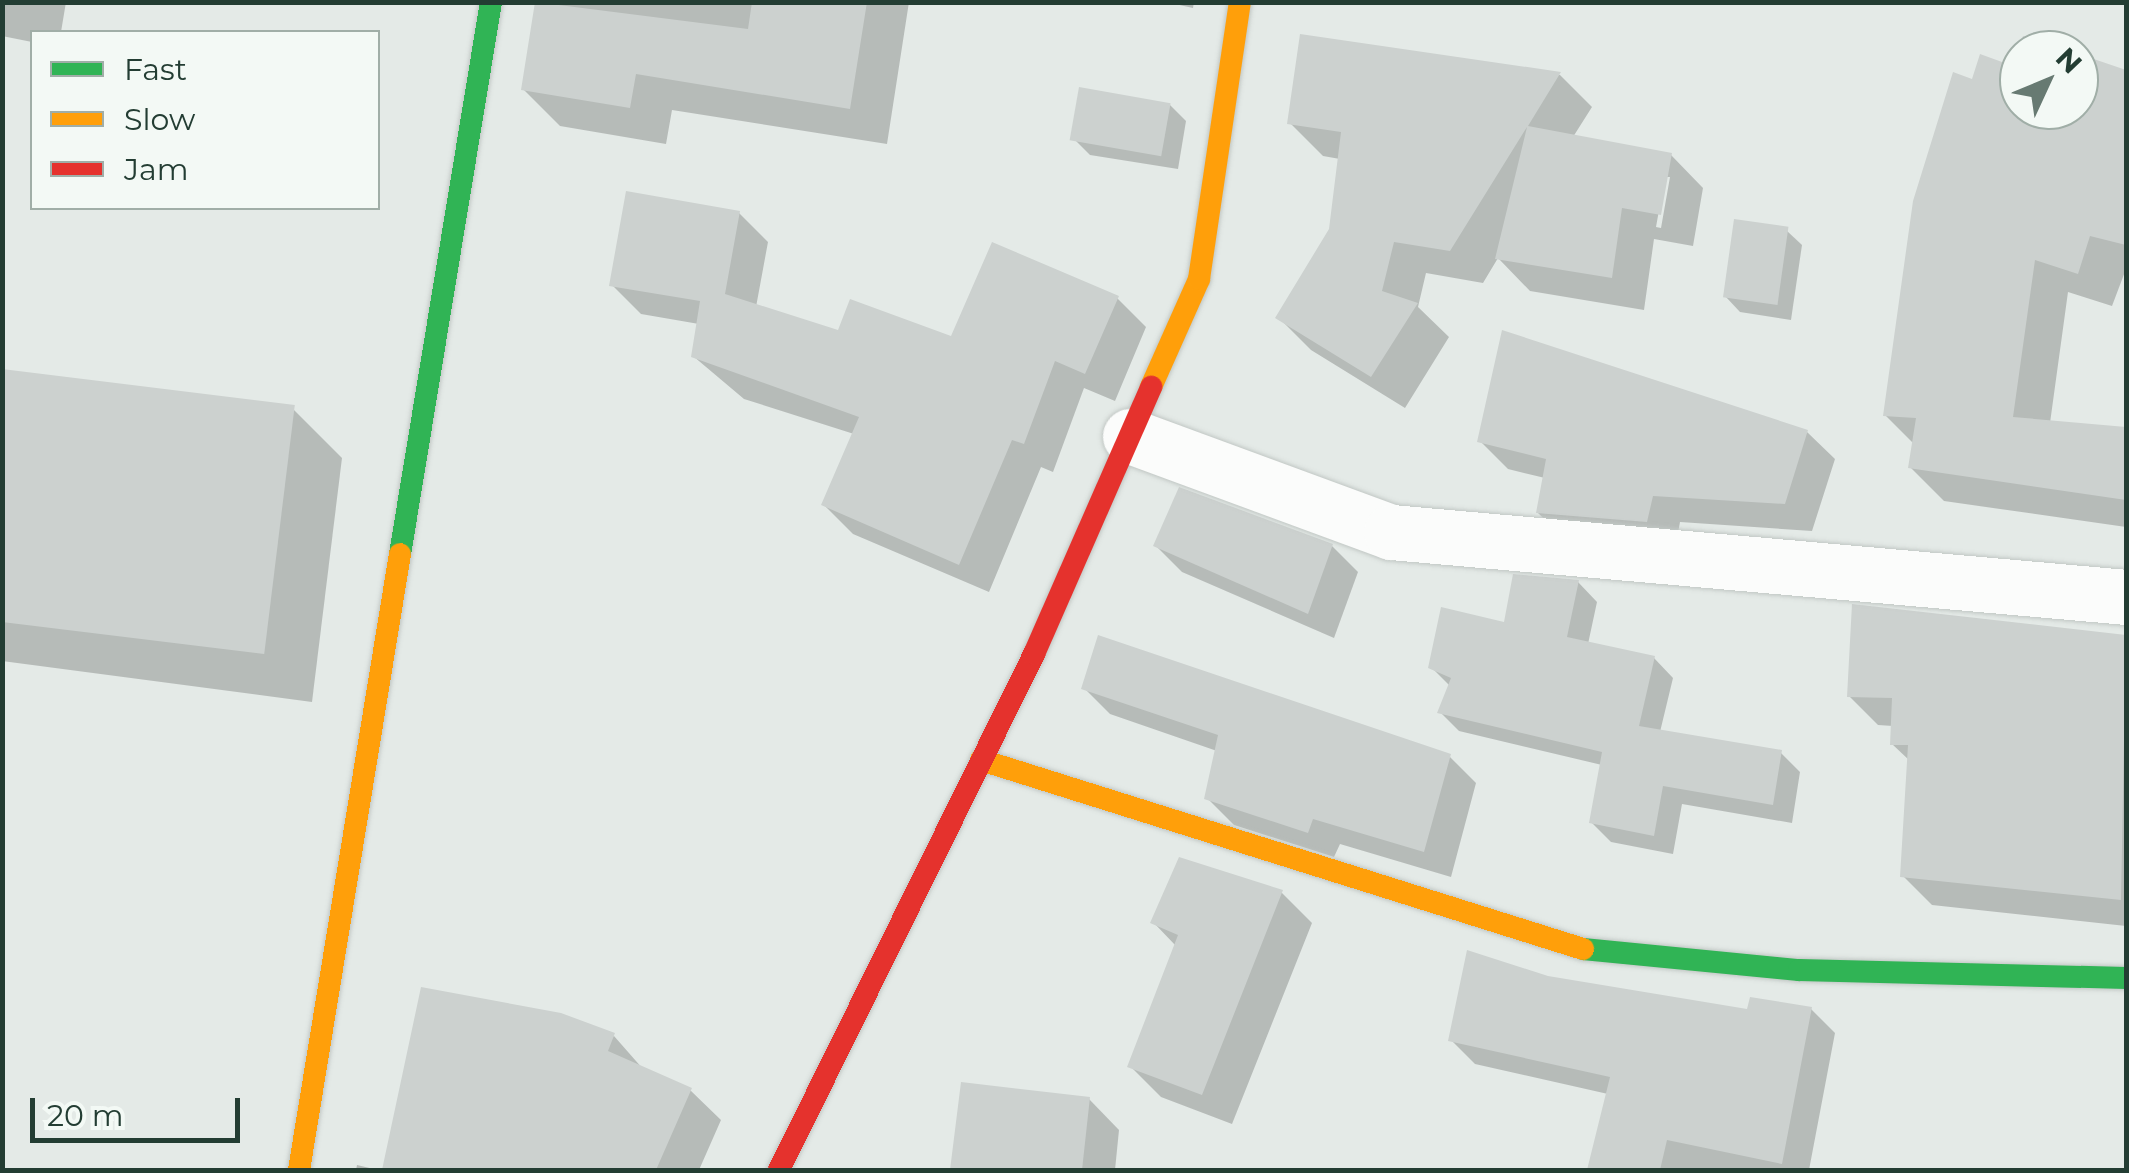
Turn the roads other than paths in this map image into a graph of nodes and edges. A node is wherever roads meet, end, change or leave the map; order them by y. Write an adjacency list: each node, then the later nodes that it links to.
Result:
1 (491, 2): 7 (street)
2 (1240, 2): 3 (street)
3 (1130, 436): 4 (street); 5 (street)
4 (2126, 597)
5 (981, 760): 6 (street); 8 (street)
6 (2126, 978)
7 (299, 1170)
8 (780, 1170)

